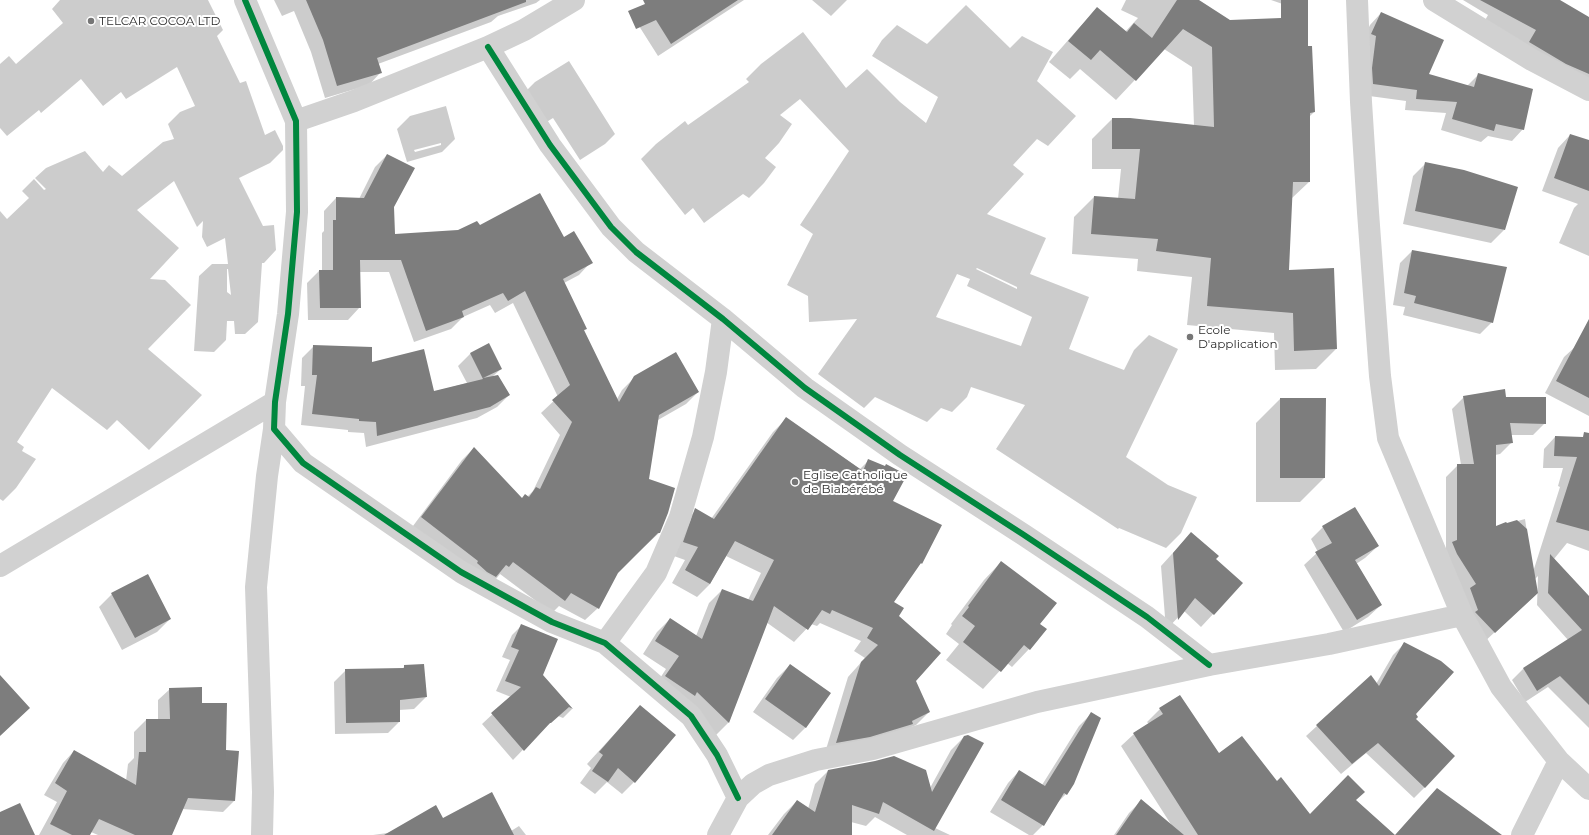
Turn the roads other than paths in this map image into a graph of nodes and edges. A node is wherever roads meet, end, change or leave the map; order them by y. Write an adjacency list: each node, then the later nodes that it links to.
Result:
1 (245, 0): 7 (street)
2 (574, 0): 5 (street)
3 (1356, 0): 12 (street)
4 (1434, 0): 6 (street)
5 (488, 46): 7 (street); 8 (street)
6 (1589, 90)
7 (296, 121): 9 (street)
8 (723, 319): 13 (street); 14 (street)
9 (275, 402): 10 (street); 11 (street)
10 (274, 429): 13 (street); 18 (street)
11 (0, 566)
12 (1462, 615): 14 (street); 15 (street)
13 (606, 643): 17 (street)
14 (1209, 665): 17 (street)
15 (1558, 762): 16 (street); 20 (street)
16 (1589, 790)
17 (738, 798): 19 (street)
18 (262, 835)
19 (718, 835)
20 (1522, 835)

